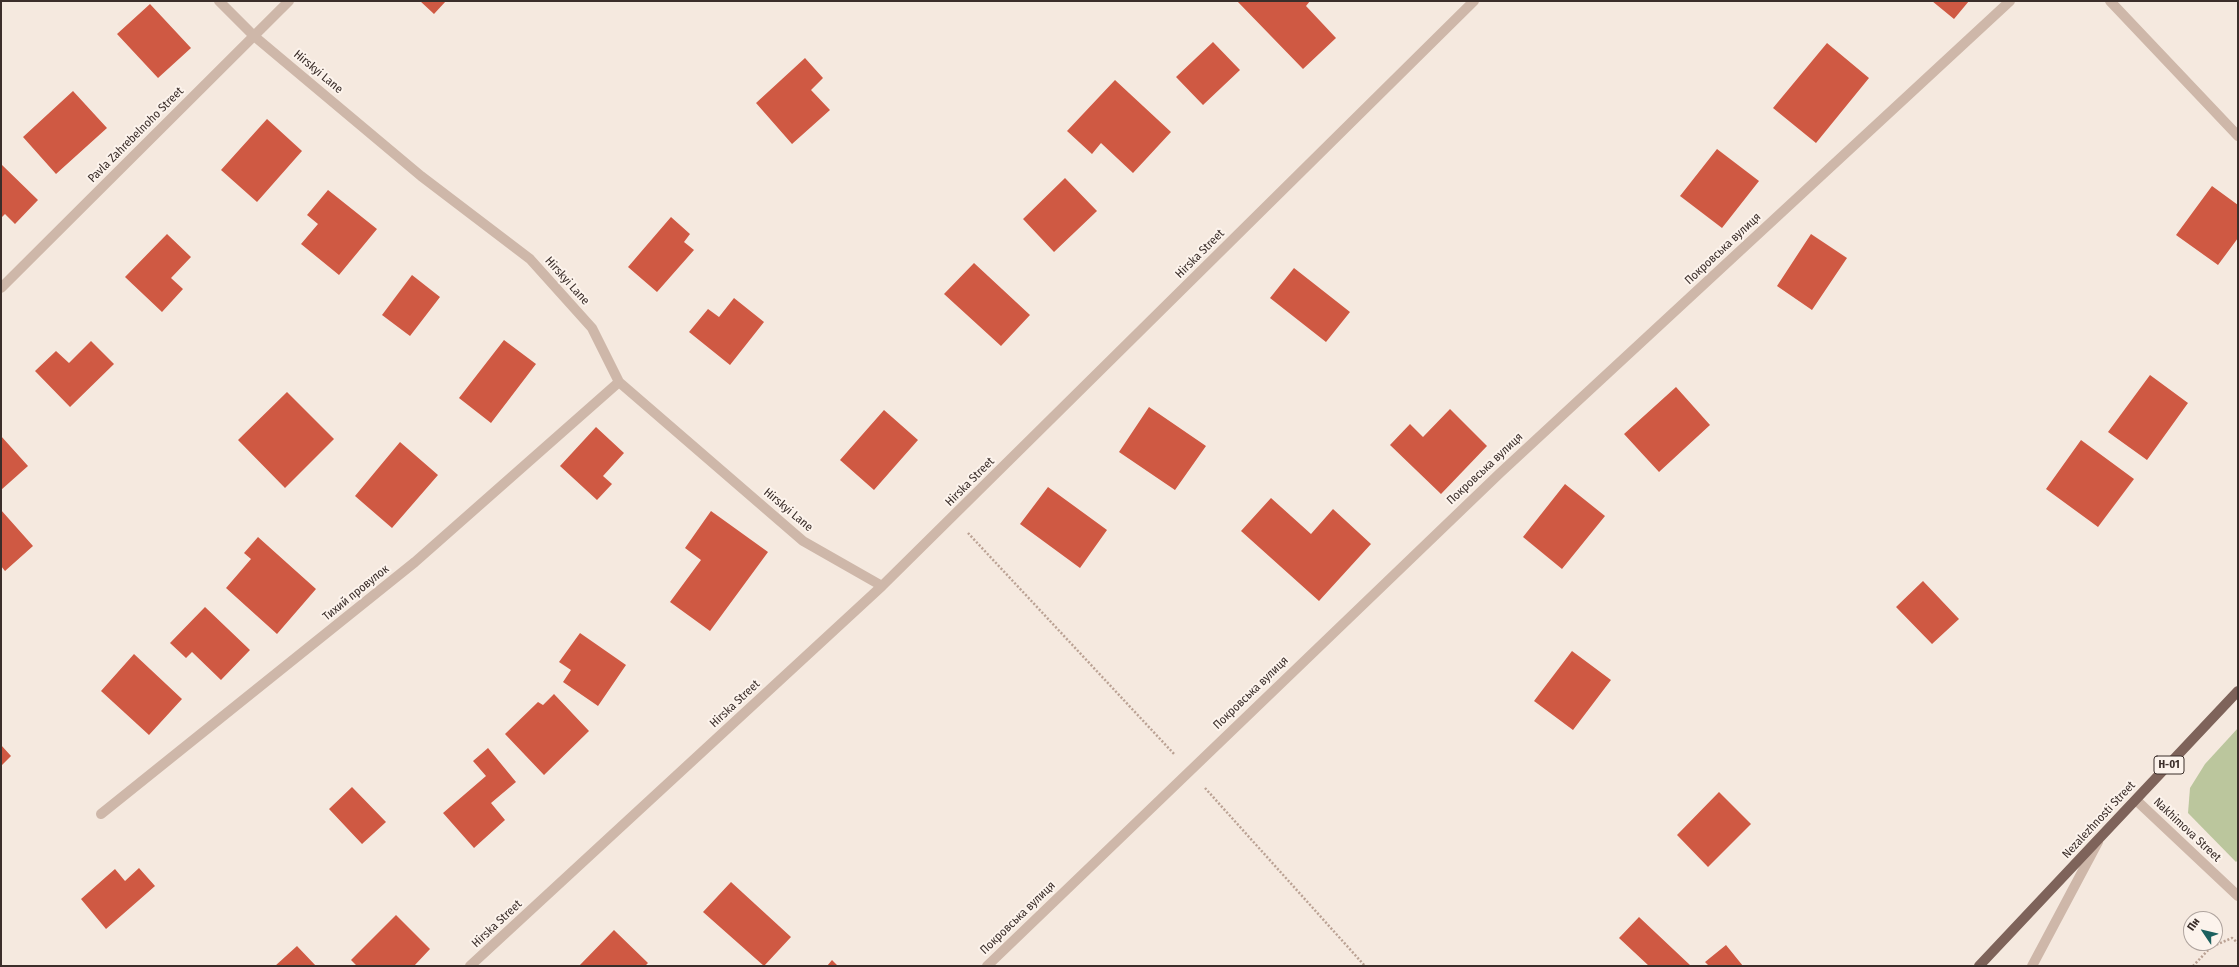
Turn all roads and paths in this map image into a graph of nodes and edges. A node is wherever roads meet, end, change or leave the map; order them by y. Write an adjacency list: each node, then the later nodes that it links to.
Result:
1 (219, 1): 6 (street, Hirskyi Lane)
2 (289, 1): 6 (street, Pavla Zahrebelnoho Street)
3 (1474, 1): 10 (street, Hirska Street)
4 (2010, 1): 13 (street, Покровська вулиця)
5 (2110, 1): 7 (street)
6 (254, 36): 8 (street, Pavla Zahrebelnoho Street); 9 (street, Hirskyi Lane)
7 (2238, 136)
8 (1, 288)
9 (619, 382): 11 (street, Hirskyi Lane); 15 (street, Тихий провулок)
10 (953, 517): 11 (street, Hirska Street); 13 (path)
11 (882, 586): 19 (street, Hirska Street)
12 (2238, 691): 14 (main road, Nezalezhnosti Street / Н-01)
13 (1190, 771): 20 (street, Покровська вулиця); 21 (path)
14 (2136, 800): 16 (main road, Nezalezhnosti Street / Н-01); 17 (street, Nakhimova Street)
15 (101, 814)
16 (2099, 839): 22 (main road, Nezalezhnosti Street / Н-01); 23 (street)
17 (2238, 896)
18 (2238, 943): 24 (path)
19 (470, 966)
20 (987, 966)
21 (1365, 966)
22 (1979, 966)
23 (2032, 966)
24 (2193, 966)

